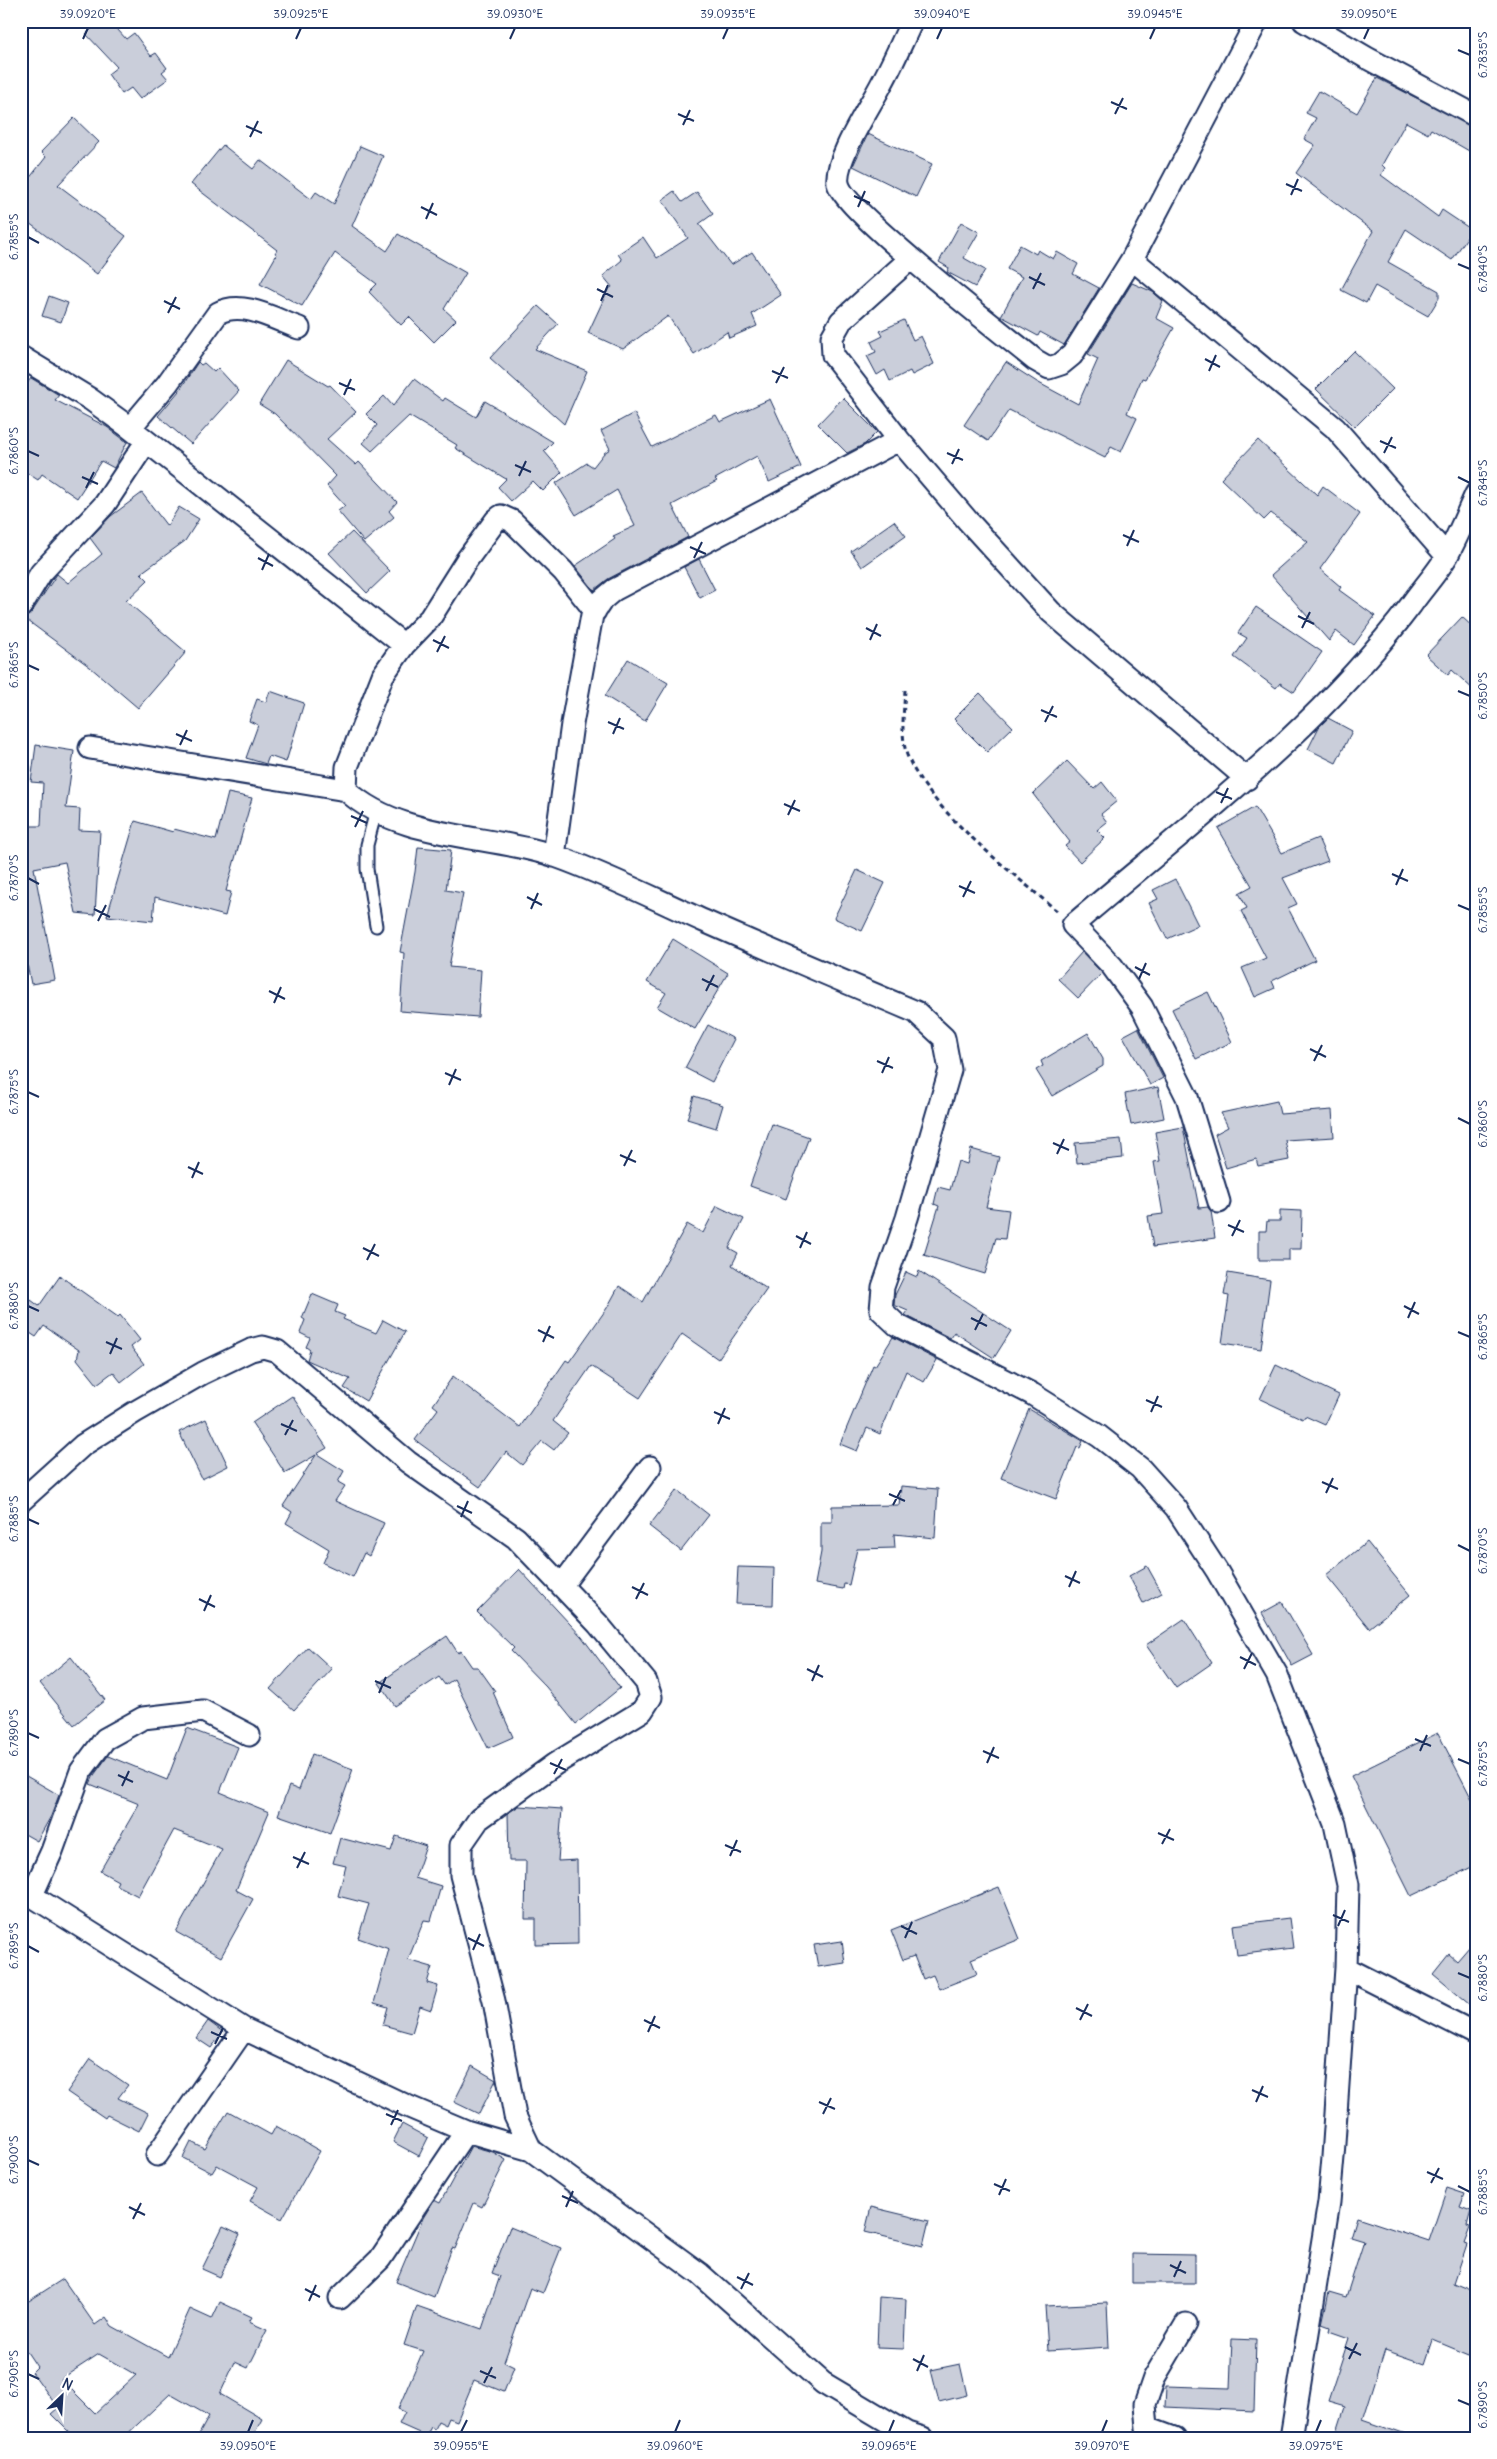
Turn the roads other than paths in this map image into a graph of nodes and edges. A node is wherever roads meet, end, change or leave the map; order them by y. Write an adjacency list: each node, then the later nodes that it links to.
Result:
1 (912, 21): 5 (street)
2 (1256, 21): 6 (street)
3 (1304, 21): 4 (street)
4 (1476, 116)
5 (910, 259): 6 (street); 10 (street)
6 (1132, 259): 13 (street)
7 (299, 328): 9 (street)
8 (21, 357): 9 (street)
9 (130, 428): 11 (street)
10 (899, 440): 15 (street); 18 (street)
11 (146, 442): 14 (street); 16 (street)
12 (1476, 494): 13 (street)
13 (1447, 556): 18 (street)
14 (21, 606)
15 (595, 611): 16 (street); 21 (street)
16 (404, 645): 19 (street)
17 (90, 748): 19 (street)
18 (1247, 779): 23 (street)
19 (346, 790): 20 (street)
20 (376, 812): 21 (street); 22 (lane)
21 (554, 856): 29 (street)
22 (376, 926)
23 (1219, 1202)
24 (650, 1467): 26 (street)
25 (21, 1501): 26 (street)
26 (562, 1585): 33 (street)
27 (249, 1735): 28 (street)
28 (27, 1892): 30 (street)
29 (1346, 1968): 31 (street); 39 (street)
30 (244, 2029): 32 (street); 34 (street)
31 (1476, 2034)
32 (466, 2131): 33 (street); 35 (street)
33 (531, 2150): 37 (street)
34 (157, 2155)
35 (340, 2298)
36 (1186, 2324): 38 (street)
37 (923, 2438)
38 (1174, 2438)
39 (1291, 2438)

